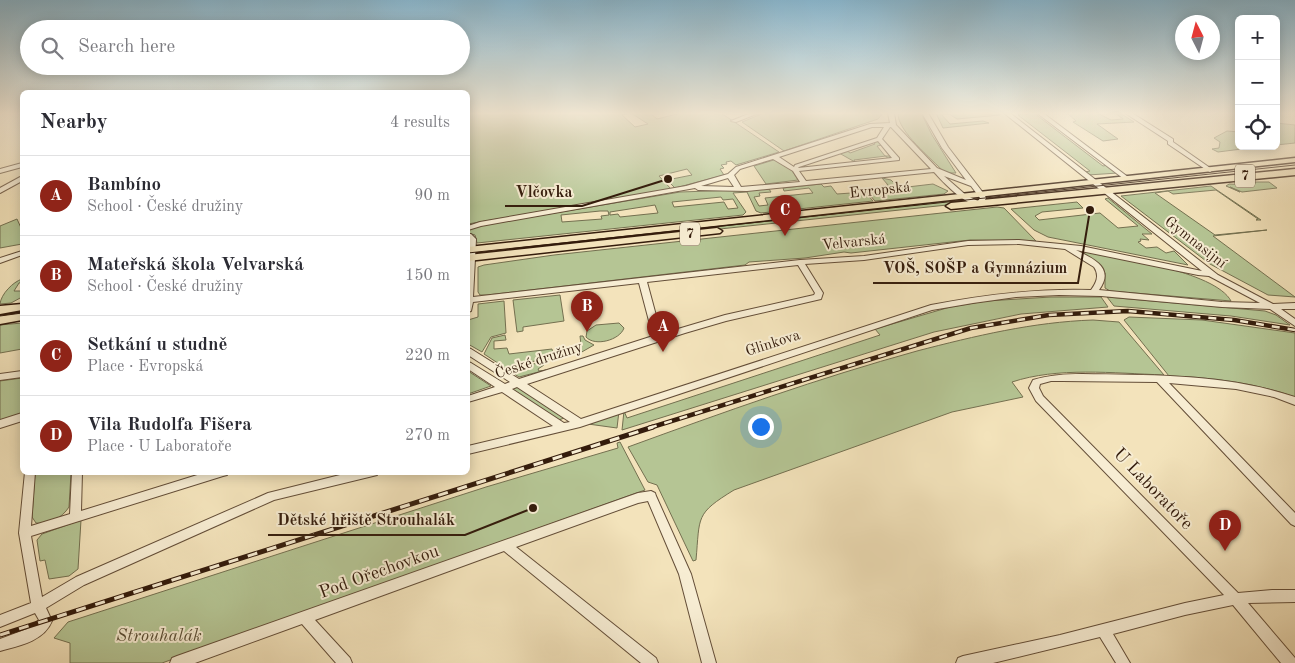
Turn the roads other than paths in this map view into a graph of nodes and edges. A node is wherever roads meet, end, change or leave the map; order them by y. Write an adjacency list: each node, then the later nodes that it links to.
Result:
1 (812, 144): 9 (street)
2 (865, 144): 13 (street)
3 (883, 144): 13 (street)
4 (910, 144): 14 (street)
5 (943, 144): 12 (street)
6 (1047, 144): 22 (street)
7 (1081, 144): 20 (street)
8 (1171, 144): 15 (street)
9 (775, 156): 13 (street); 18 (street)
10 (1295, 160): 15 (main road, Evropská / 7)
11 (20, 166): 16 (street)
12 (958, 166): 19 (street); 29 (street)
13 (794, 169): 23 (street)
14 (937, 170): 19 (street); 23 (street); 24 (street)
15 (1210, 170): 20 (main road, Evropská / 7)
16 (0, 171)
17 (1295, 172): 28 (main road, Evropská / 7)
18 (730, 175): 25 (street); 26 (street)
19 (954, 178): 24 (street); 29 (street)
20 (1126, 178): 22 (main road, Evropská / 7)
21 (20, 179): 27 (street)
22 (1094, 181): 28 (street, Gymnasijní); 29 (main road, Evropská / 7)
23 (804, 183): 26 (street)
24 (952, 185): 30 (street)
25 (688, 188): 26 (street); 31 (street)
26 (738, 188)
27 (0, 191)
28 (1106, 191): 29 (main road, Evropská / 7); 40 (street, Gymnasijní)
29 (979, 195): 30 (main road, Evropská / 7); 35 (main road, Evropská / 7)
30 (965, 197): 36 (main road, Evropská / 7)
31 (470, 227)
32 (470, 238): 34 (street)
33 (1062, 246): 39 (street, Velvarská); 40 (street, Velvarská); 43 (street)
34 (470, 249)
35 (470, 254)
36 (470, 254)
37 (20, 255): 38 (street)
38 (0, 261)
39 (800, 262): 41 (street, Velvarská); 53 (street, České družiny)
40 (1212, 274): 42 (street, Gymnasijní)
41 (642, 280): 44 (street, Velvarská); 53 (street)
42 (1232, 287): 45 (street); 48 (street, Gymnasijní)
43 (1093, 293): 45 (street, Glinkova); 64 (street, Glinkova)
44 (470, 303)
45 (1236, 305): 48 (street, Glinkova)
46 (20, 306): 49 (main road)
47 (1295, 306): 48 (street, Glinkova)
48 (1273, 307): 52 (street)
49 (0, 310)
50 (20, 317): 51 (main road)
51 (0, 320)
52 (1295, 323)
53 (658, 338): 59 (street, České družiny)
54 (470, 352): 59 (street)
55 (470, 365): 60 (street)
56 (20, 374): 57 (street)
57 (0, 377)
58 (1160, 379): 62 (street); 74 (street); 78 (street, U Laboratoře)
59 (518, 384): 60 (street, České družiny); 64 (street)
60 (503, 388): 61 (street, České družiny); 66 (street)
61 (470, 398)
62 (1295, 401)
63 (20, 418): 65 (street)
64 (580, 423): 66 (street, Glinkova)
65 (0, 424)
66 (563, 427): 67 (street, Glinkova)
67 (470, 450)
68 (30, 475): 75 (street)
69 (77, 475): 73 (street)
70 (213, 475): 73 (street)
71 (360, 475): 79 (street)
72 (651, 496): 76 (street, Pod Ořechovkou); 87 (street)
73 (75, 517): 75 (street)
74 (1295, 521)
75 (25, 533): 79 (street)
76 (506, 546): 80 (street, Pod Ořechovkou); 86 (street)
77 (1295, 596): 78 (street)
78 (1235, 598): 82 (street); 90 (street, U Laboratoře)
79 (38, 606): 81 (street); 83 (street)
80 (306, 619): 84 (street, Pod Ořechovkou); 85 (street)
81 (0, 620)
82 (1103, 630): 88 (street); 89 (street)
83 (0, 645)
84 (177, 663)
85 (345, 663)
86 (651, 663)
87 (709, 663)
88 (963, 663)
89 (1123, 663)
90 (1290, 663)

